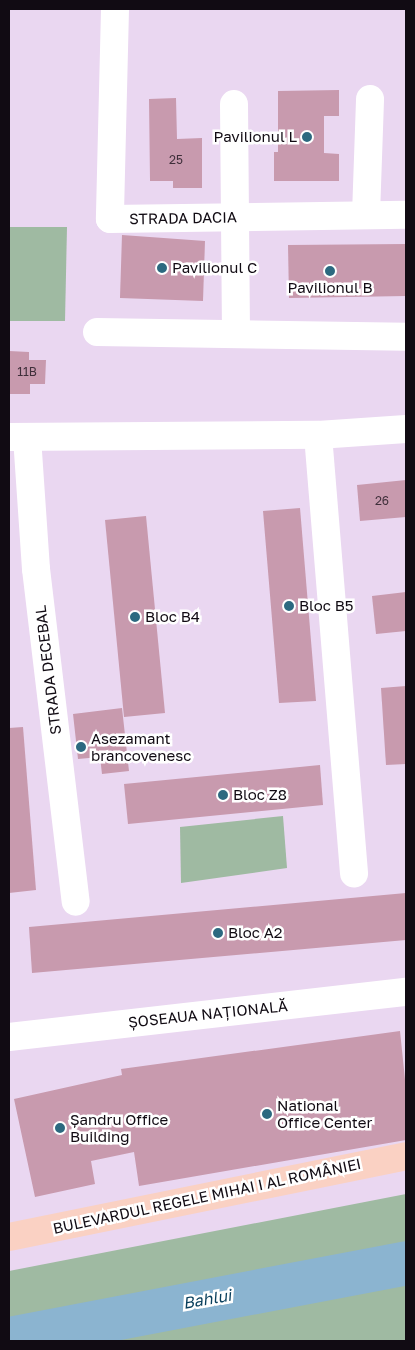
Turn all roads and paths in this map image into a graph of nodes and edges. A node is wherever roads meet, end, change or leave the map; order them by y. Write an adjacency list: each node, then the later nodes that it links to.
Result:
1 (115, 9): 6 (street, STRADA DACIA)
2 (370, 99): 4 (street)
3 (234, 104): 6 (street)
4 (366, 215): 5 (street, STRADA DACIA); 6 (street, STRADA DACIA)
5 (406, 215)
6 (235, 218): 8 (street)
7 (97, 332): 8 (street)
8 (236, 334): 9 (street)
9 (406, 337)
10 (406, 430): 11 (street, STRADA DECEBAL)
11 (318, 435): 12 (street, STRADA DECEBAL); 13 (street)
12 (18, 437): 14 (street, STRADA DECEBAL)
13 (354, 874)
14 (76, 902)
15 (406, 992): 16 (street, ȘOSEAUA NAȚIONALĂ)
16 (9, 1037)
17 (406, 1156): 18 (main road, BULEVARDUL REGELE MIHAI I AL ROMÂNIEI)
18 (9, 1237)

